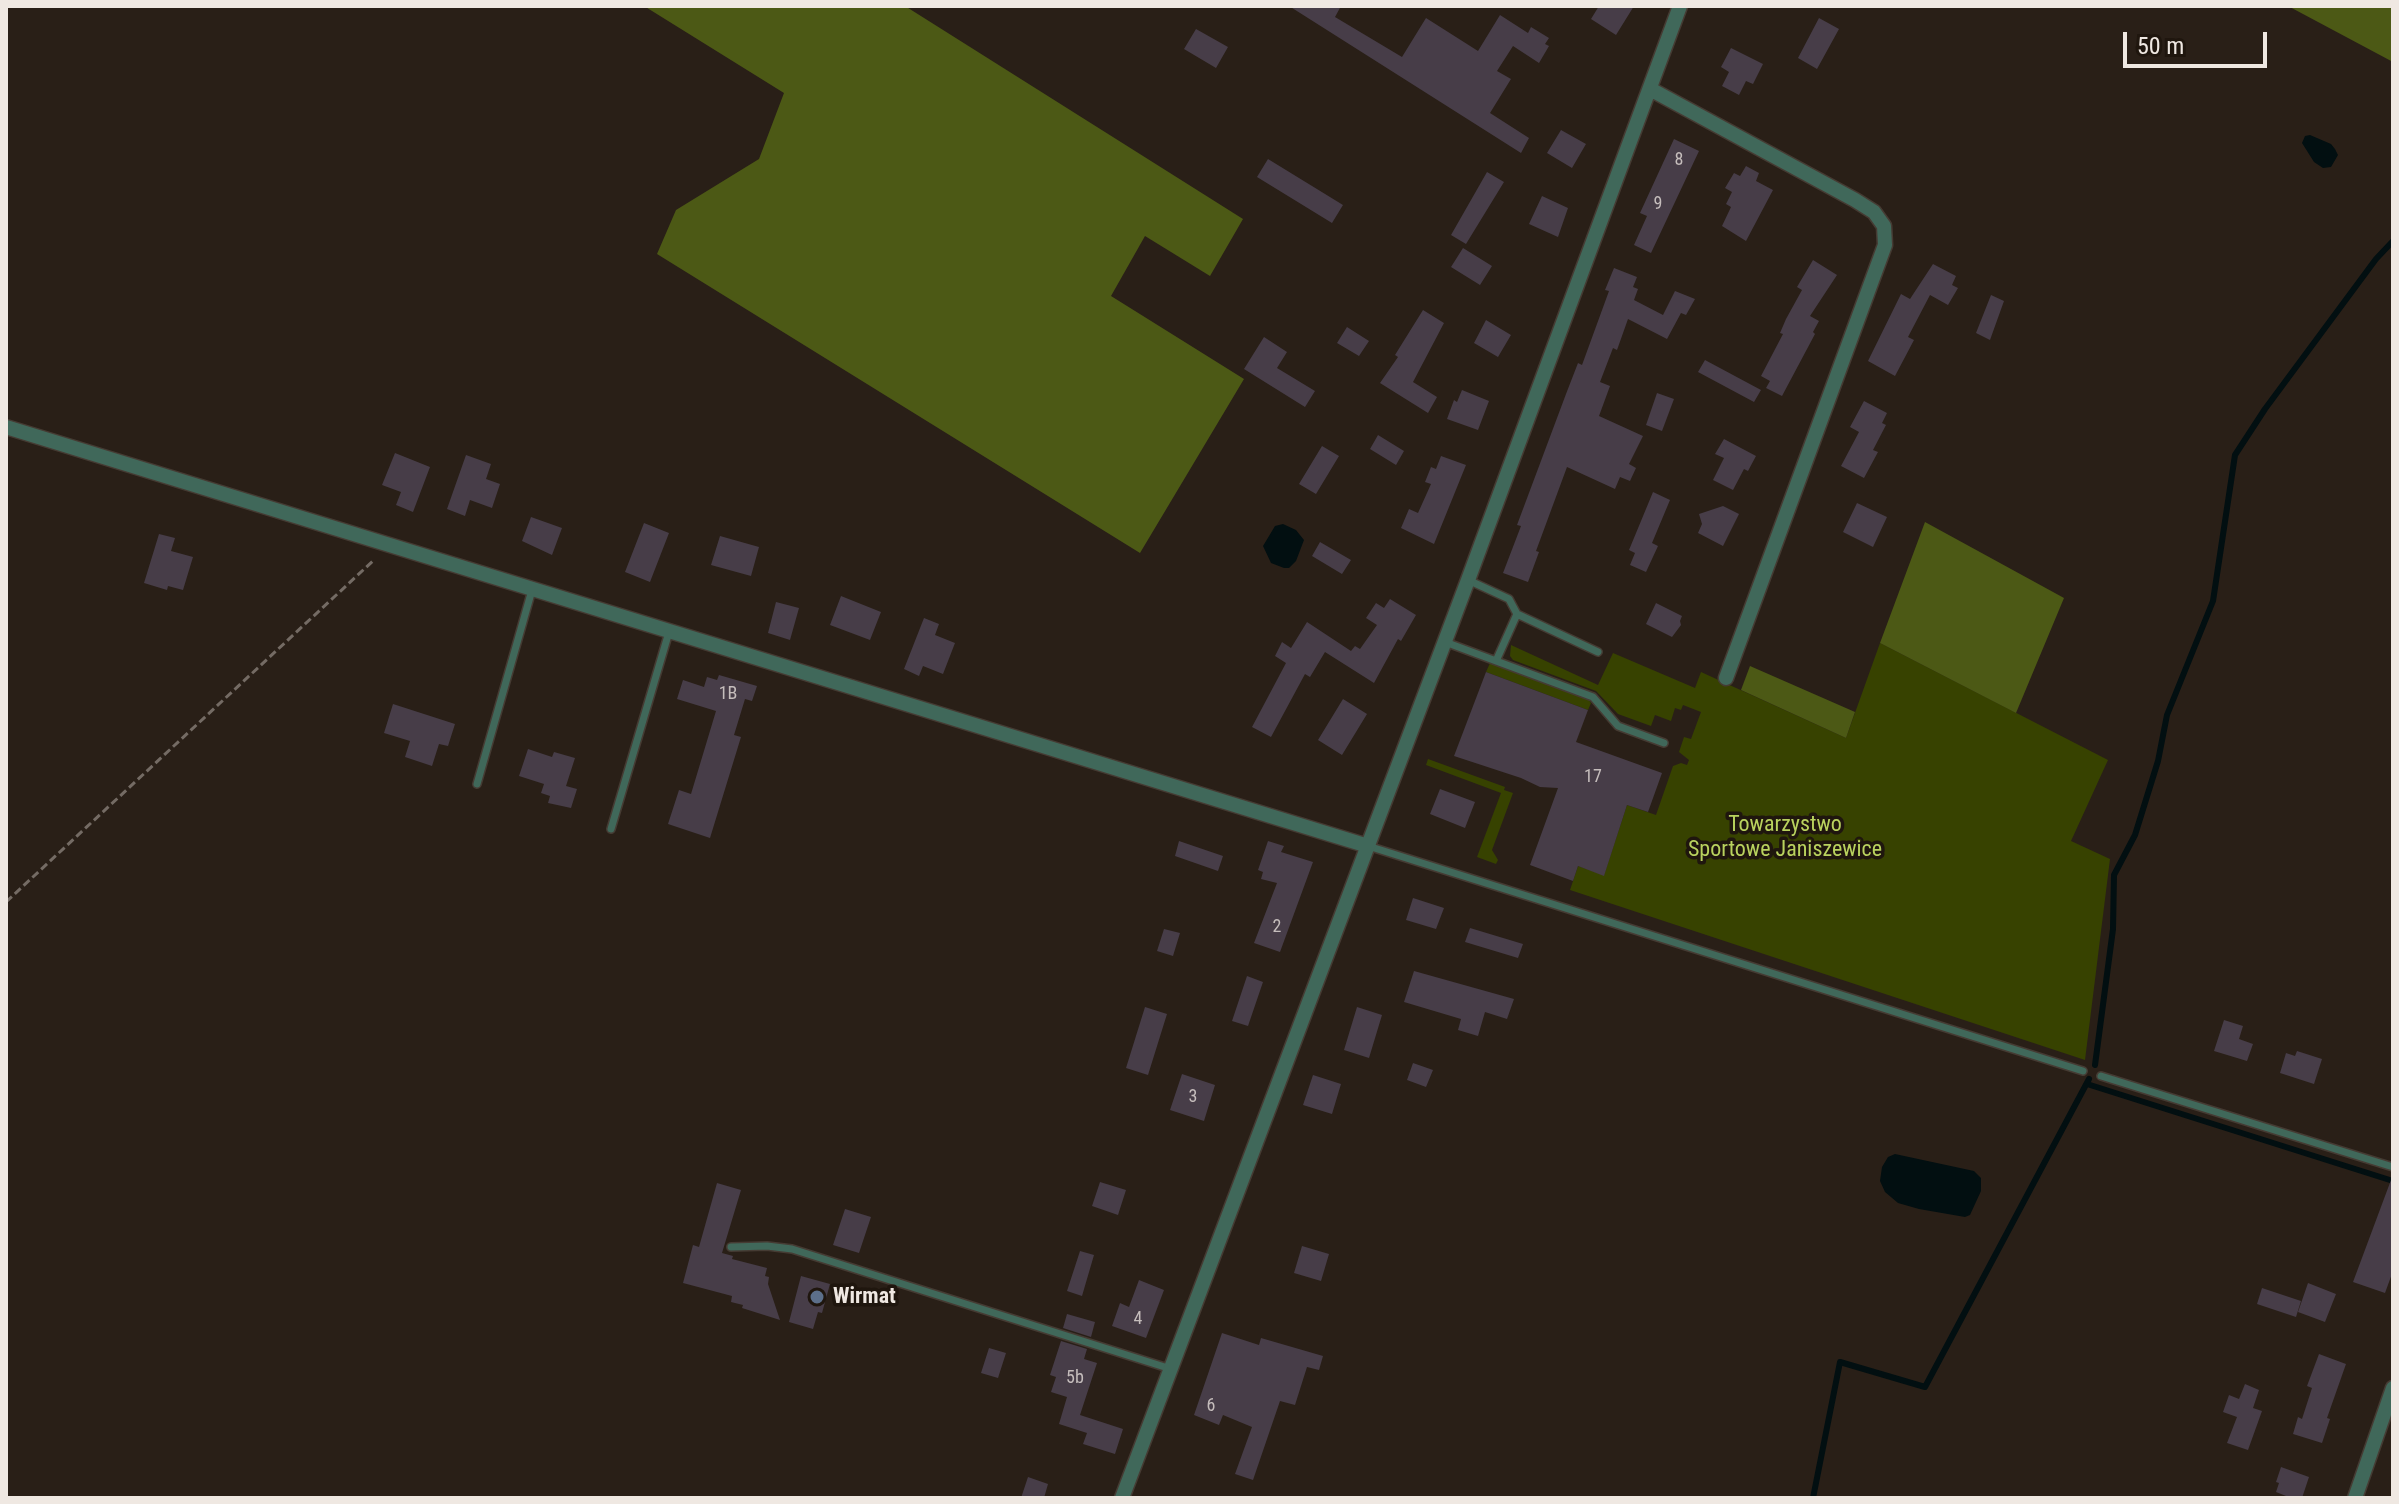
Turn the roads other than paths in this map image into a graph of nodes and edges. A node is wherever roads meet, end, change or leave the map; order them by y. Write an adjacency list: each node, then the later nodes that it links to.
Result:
1 (1680, 6): 2 (street)
2 (1650, 89): 4 (street); 11 (street)
3 (6, 427): 5 (street)
4 (1468, 580): 6 (lane); 8 (street)
5 (533, 589): 7 (street); 13 (lane)
6 (1517, 614): 9 (lane); 10 (lane)
7 (669, 632): 14 (lane); 15 (street)
8 (1445, 642): 10 (lane); 15 (street)
9 (1598, 652)
10 (1496, 661): 12 (lane)
11 (1726, 678)
12 (1664, 743)
13 (477, 784)
14 (611, 829)
15 (1368, 846): 16 (lane); 20 (street)
16 (2083, 1071)
17 (2101, 1076): 18 (lane)
18 (2393, 1167)
19 (731, 1247): 20 (lane)
20 (1171, 1369): 22 (street)
21 (2393, 1388): 23 (street)
22 (1122, 1498)
23 (2355, 1498)

